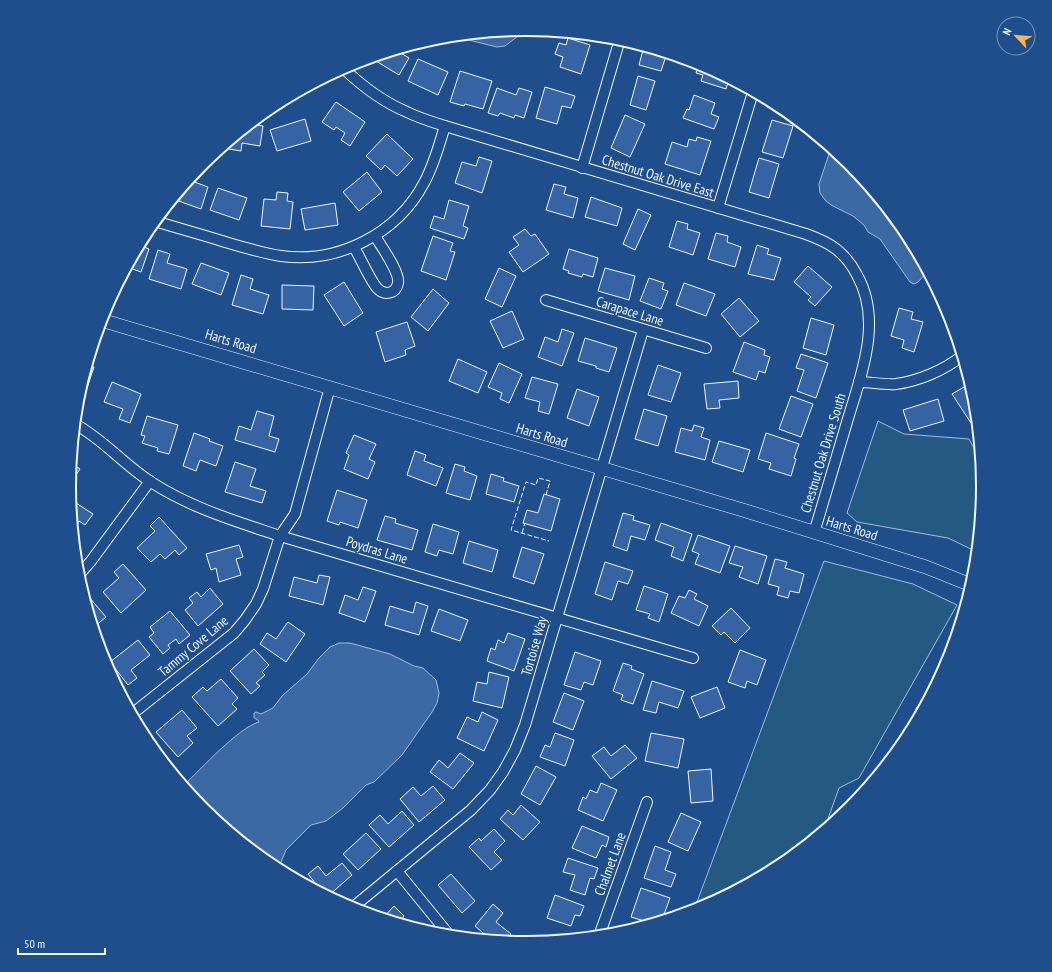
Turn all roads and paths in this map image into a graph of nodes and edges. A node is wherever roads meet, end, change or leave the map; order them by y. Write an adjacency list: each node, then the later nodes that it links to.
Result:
1 (618, 46): 5 (street)
2 (348, 73): 4 (street, Chestnut Oak Drive East)
3 (752, 97): 6 (street)
4 (445, 126): 5 (street, Chestnut Oak Drive East); 8 (street)
5 (582, 168): 6 (street, Chestnut Oak Drive East)
6 (718, 208): 15 (street, Chestnut Oak Drive East)
7 (161, 223): 9 (street)
8 (375, 236): 9 (street); 9 (street)
9 (354, 247)
10 (546, 300): 12 (street, Carapace Lane)
11 (107, 322): 16 (street, Harts Road)
12 (643, 330): 13 (street, Carapace Lane); 18 (street, Tortoise Way)
13 (706, 348)
14 (958, 360): 15 (street)
15 (859, 382): 20 (street, Chestnut Oak Drive South)
16 (330, 387): 18 (street, Harts Road); 21 (street, Tammy Cove Lane)
17 (80, 428): 19 (street, Poydras Lane)
18 (602, 469): 20 (street, Harts Road); 24 (street, Tortoise Way)
19 (150, 481): 21 (street, Poydras Lane); 22 (street)
20 (814, 533): 23 (street, Harts Road)
21 (280, 536): 24 (street, Poydras Lane); 26 (street, Tammy Cove Lane)
22 (84, 569)
23 (965, 583)
24 (557, 618): 25 (street, Poydras Lane); 28 (street, Tortoise Way)
25 (693, 658)
26 (136, 711)
27 (647, 802): 31 (street, Chalmet Lane)
28 (398, 871): 29 (street, Tortoise Way); 30 (street)
29 (358, 903)
30 (444, 928)
31 (600, 929)

